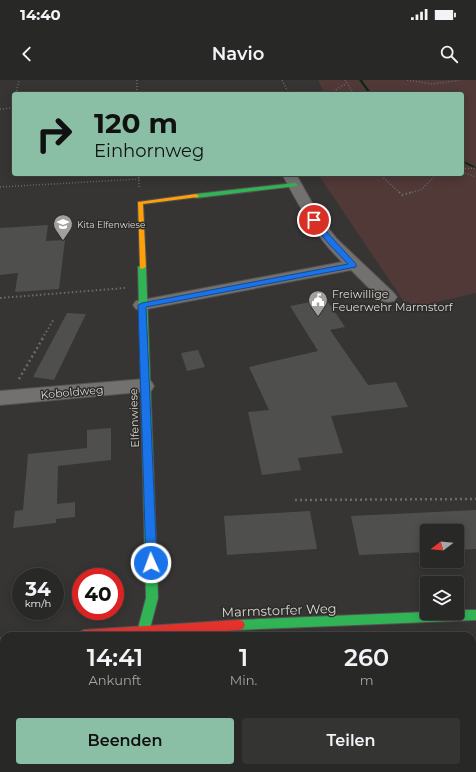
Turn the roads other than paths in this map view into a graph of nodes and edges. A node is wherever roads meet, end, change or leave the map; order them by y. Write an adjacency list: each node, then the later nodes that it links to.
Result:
1 (292, 180): 2 (street); 4 (street, Elfenwiese)
2 (353, 265): 3 (street); 4 (street)
3 (388, 297)
4 (142, 305): 5 (street, Elfenwiese)
5 (144, 386): 6 (street, Koboldweg); 8 (street, Elfenwiese)
6 (4, 398)
7 (476, 614): 9 (street, Marmstorfer Weg)
8 (143, 632)
9 (152, 632)

